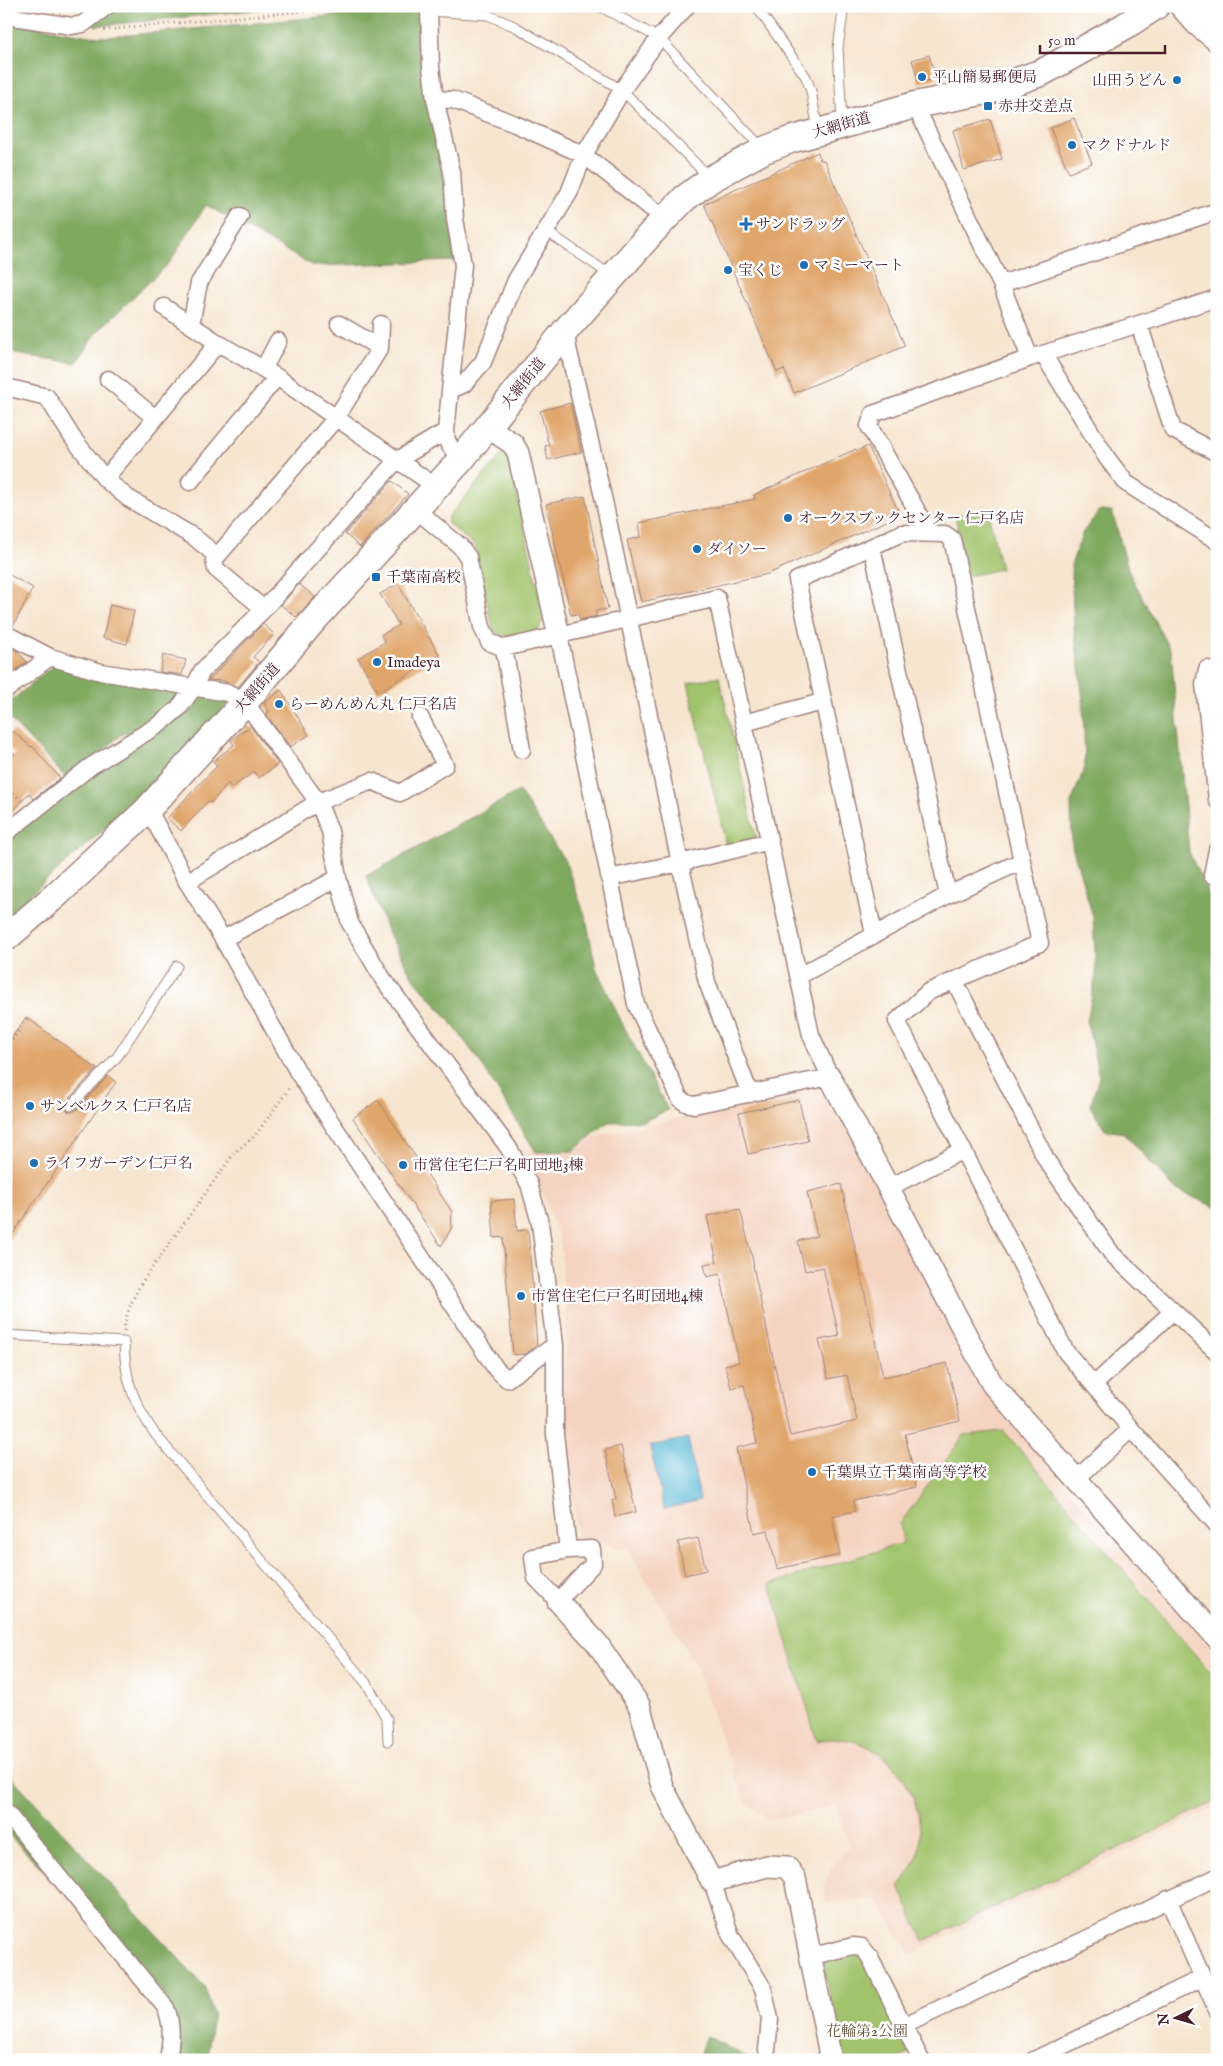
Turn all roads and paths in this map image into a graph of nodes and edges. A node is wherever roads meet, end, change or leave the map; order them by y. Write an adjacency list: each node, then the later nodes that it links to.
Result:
1 (81, 6): 14 (street)
2 (107, 6): 14 (street)
3 (356, 6): 14 (path)
4 (599, 6): 15 (lane)
5 (687, 6): 15 (street)
6 (756, 6): 20 (lane)
7 (844, 6): 20 (lane)
8 (1156, 6): 19 (main road, 大網街道)
9 (1180, 6): 16 (street)
10 (1202, 6): 12 (street)
11 (427, 9): 17 (lane); 18 (street)
12 (1217, 15)
13 (6, 16): 14 (street)
14 (83, 24)
15 (659, 38): 17 (street); 21 (lane)
16 (1217, 41)
17 (622, 90): 22 (street); 23 (lane)
18 (435, 98): 22 (street); 44 (street)
19 (915, 105): 20 (main road, 大網街道); 29 (street)
20 (830, 127): 21 (main road, 大網街道)
21 (764, 150): 23 (main road, 大網街道)
22 (584, 155): 26 (street); 27 (street)
23 (711, 179): 26 (main road, 大網街道)
24 (1217, 211): 29 (street)
25 (240, 216): 32 (street)
26 (665, 219): 28 (main road, 大網街道)
27 (546, 231): 28 (lane); 44 (street)
28 (612, 276): 36 (main road, 大網街道)
29 (1001, 284): 40 (street)
30 (1217, 298): 35 (street)
31 (164, 307): 32 (street)
32 (191, 324): 38 (street)
33 (339, 324): 39 (street)
34 (381, 324): 39 (street)
35 (1138, 324): 40 (street); 49 (street)
36 (566, 330): 47 (main road, 大網街道); 61 (street)
37 (278, 340): 41 (street)
38 (218, 343): 41 (street); 45 (street)
39 (380, 348): 46 (street)
40 (1037, 356): 56 (street); 57 (street)
41 (270, 373): 46 (street); 53 (street)
42 (108, 379): 45 (street)
43 (6, 387): 52 (street)
44 (451, 390): 48 (street)
45 (155, 418): 52 (street)
46 (336, 418): 50 (street); 59 (street)
47 (486, 426): 51 (main road, 大網街道); 63 (street)
48 (446, 431): 50 (street); 51 (street)
49 (1217, 452)
50 (396, 461): 54 (street); 60 (street)
51 (460, 461): 54 (main road, 大網街道)
52 (105, 479): 59 (street)
53 (190, 482)
54 (435, 486): 55 (main road, 大網街道)
55 (415, 509): 64 (street); 69 (main road, 大網街道)
56 (929, 532): 58 (street); 83 (street)
57 (1217, 541)
58 (872, 547): 70 (street); 89 (street)
59 (217, 556): 60 (street)
60 (264, 609): 67 (street)
61 (629, 619): 63 (street); 72 (street); 84 (street)
62 (6, 634): 65 (street)
63 (559, 636): 64 (street); 87 (street)
64 (504, 648): 74 (street)
65 (50, 658): 67 (street); 68 (street)
66 (1217, 671): 73 (street)
67 (194, 687): 69 (street); 79 (street)
68 (6, 690)
69 (245, 702): 77 (street); 78 (main road, 大網街道)
70 (822, 702): 72 (street); 90 (street)
71 (420, 717): 77 (street)
72 (744, 723): 81 (street)
73 (1213, 749): 76 (street)
74 (522, 750)
75 (6, 786): 79 (path)
76 (1217, 800)
77 (318, 802): 86 (street); 88 (street)
78 (146, 810): 88 (street); 91 (main road, 大網街道)
79 (33, 811): 80 (street)
80 (6, 833)
81 (770, 841): 84 (street); 94 (street)
82 (1217, 850): 85 (street)
83 (1022, 861): 89 (street); 95 (street)
84 (680, 863): 87 (street); 100 (street)
85 (1217, 875)
86 (338, 878): 92 (street); 107 (street)
87 (610, 878): 100 (street)
88 (187, 882): 92 (street)
89 (948, 896): 90 (street)
90 (874, 934): 94 (street)
91 (6, 938)
92 (223, 939): 98 (street)
93 (177, 966): 101 (lane)
94 (798, 976): 99 (street)
95 (954, 980): 102 (street); 104 (street)
96 (29, 1016): 97 (path)
97 (6, 1048)
98 (300, 1074): 106 (path); 107 (street)
99 (830, 1077): 100 (street); 103 (street)
100 (750, 1094)
101 (72, 1106)
102 (963, 1150): 103 (street); 109 (street)
103 (888, 1188): 111 (street)
104 (1174, 1311): 108 (street); 109 (street)
105 (6, 1335): 106 (lane)
106 (124, 1342): 116 (lane)
107 (554, 1346): 113 (street)
108 (1217, 1352)
109 (1094, 1384): 110 (street)
110 (1131, 1428): 111 (street); 112 (street)
111 (1075, 1480): 115 (street)
112 (1217, 1524)
113 (568, 1550): 114 (street); 114 (street)
114 (558, 1601): 119 (street)
115 (1217, 1638)
116 (388, 1742)
117 (6, 1812): 126 (street)
118 (1217, 1876): 120 (street)
119 (712, 1882): 121 (street); 125 (street)
120 (1168, 1899): 122 (street); 124 (street)
121 (810, 1956): 124 (street); 127 (street)
122 (1202, 1978): 123 (street); 129 (street)
123 (1217, 2010)
124 (905, 2025): 128 (street)
125 (767, 2050)
126 (168, 2060)
127 (831, 2060)
128 (921, 2060)
129 (1034, 2060)

